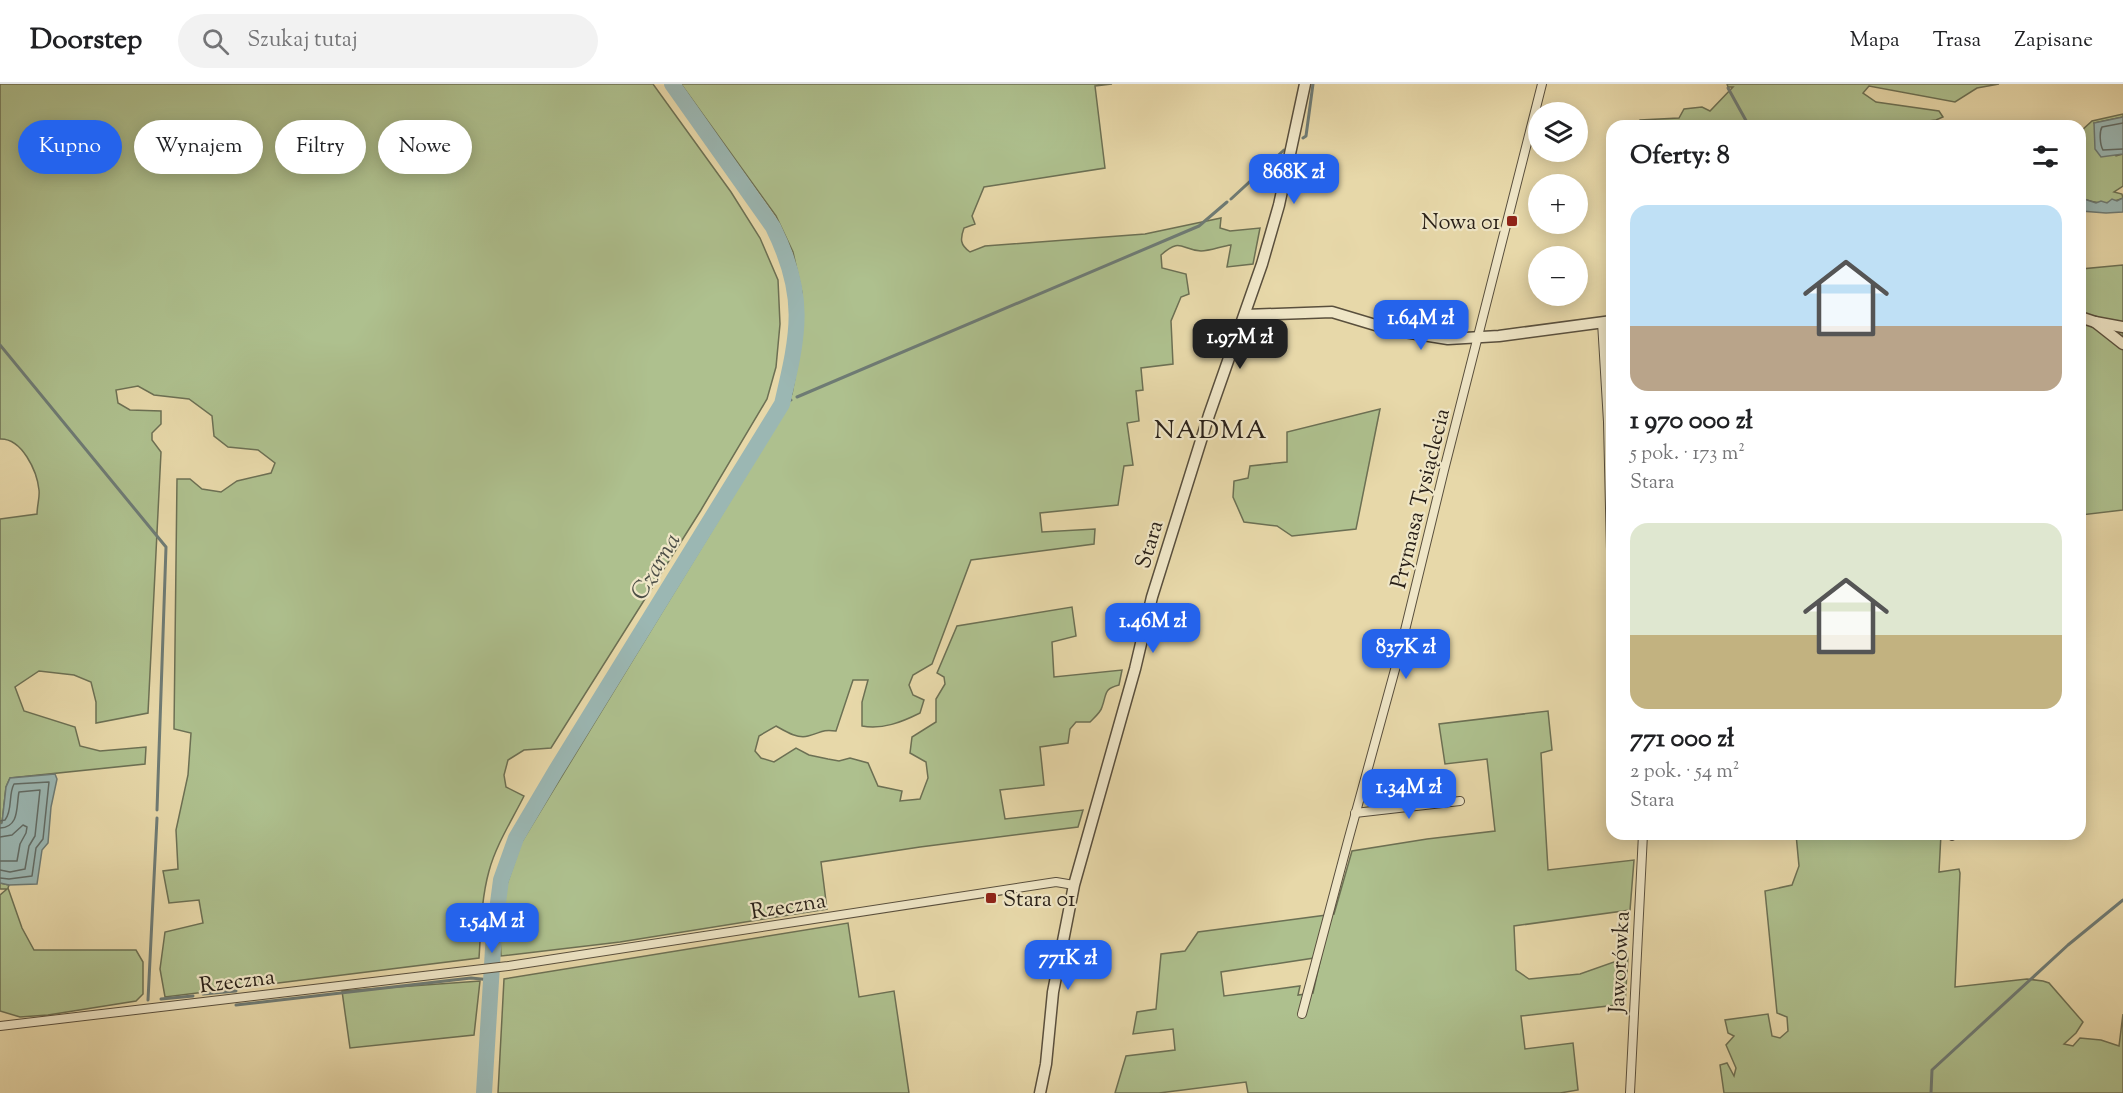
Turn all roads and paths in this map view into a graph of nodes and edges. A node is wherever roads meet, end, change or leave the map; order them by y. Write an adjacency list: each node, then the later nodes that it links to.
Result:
1 (1305, 84): 3 (street, Stara)
2 (1542, 84): 8 (street, Prymasa Tysiąclecia)
3 (1245, 315): 8 (street); 13 (street, Stara)
4 (2086, 319): 6 (street)
5 (1606, 322): 8 (street)
6 (2095, 322): 7 (street); 9 (street)
7 (2123, 327)
8 (1478, 338): 11 (street, Prymasa Tysiąclecia)
9 (2123, 344)
10 (1460, 801): 11 (street)
11 (1355, 813): 14 (street, Prymasa Tysiąclecia)
12 (1643, 840): 17 (street, Jaworówka)
13 (1074, 885): 15 (street, Rzeczna); 16 (street, Stara)
14 (1302, 1014)
15 (0, 1026)
16 (1040, 1093)
17 (1630, 1093)

